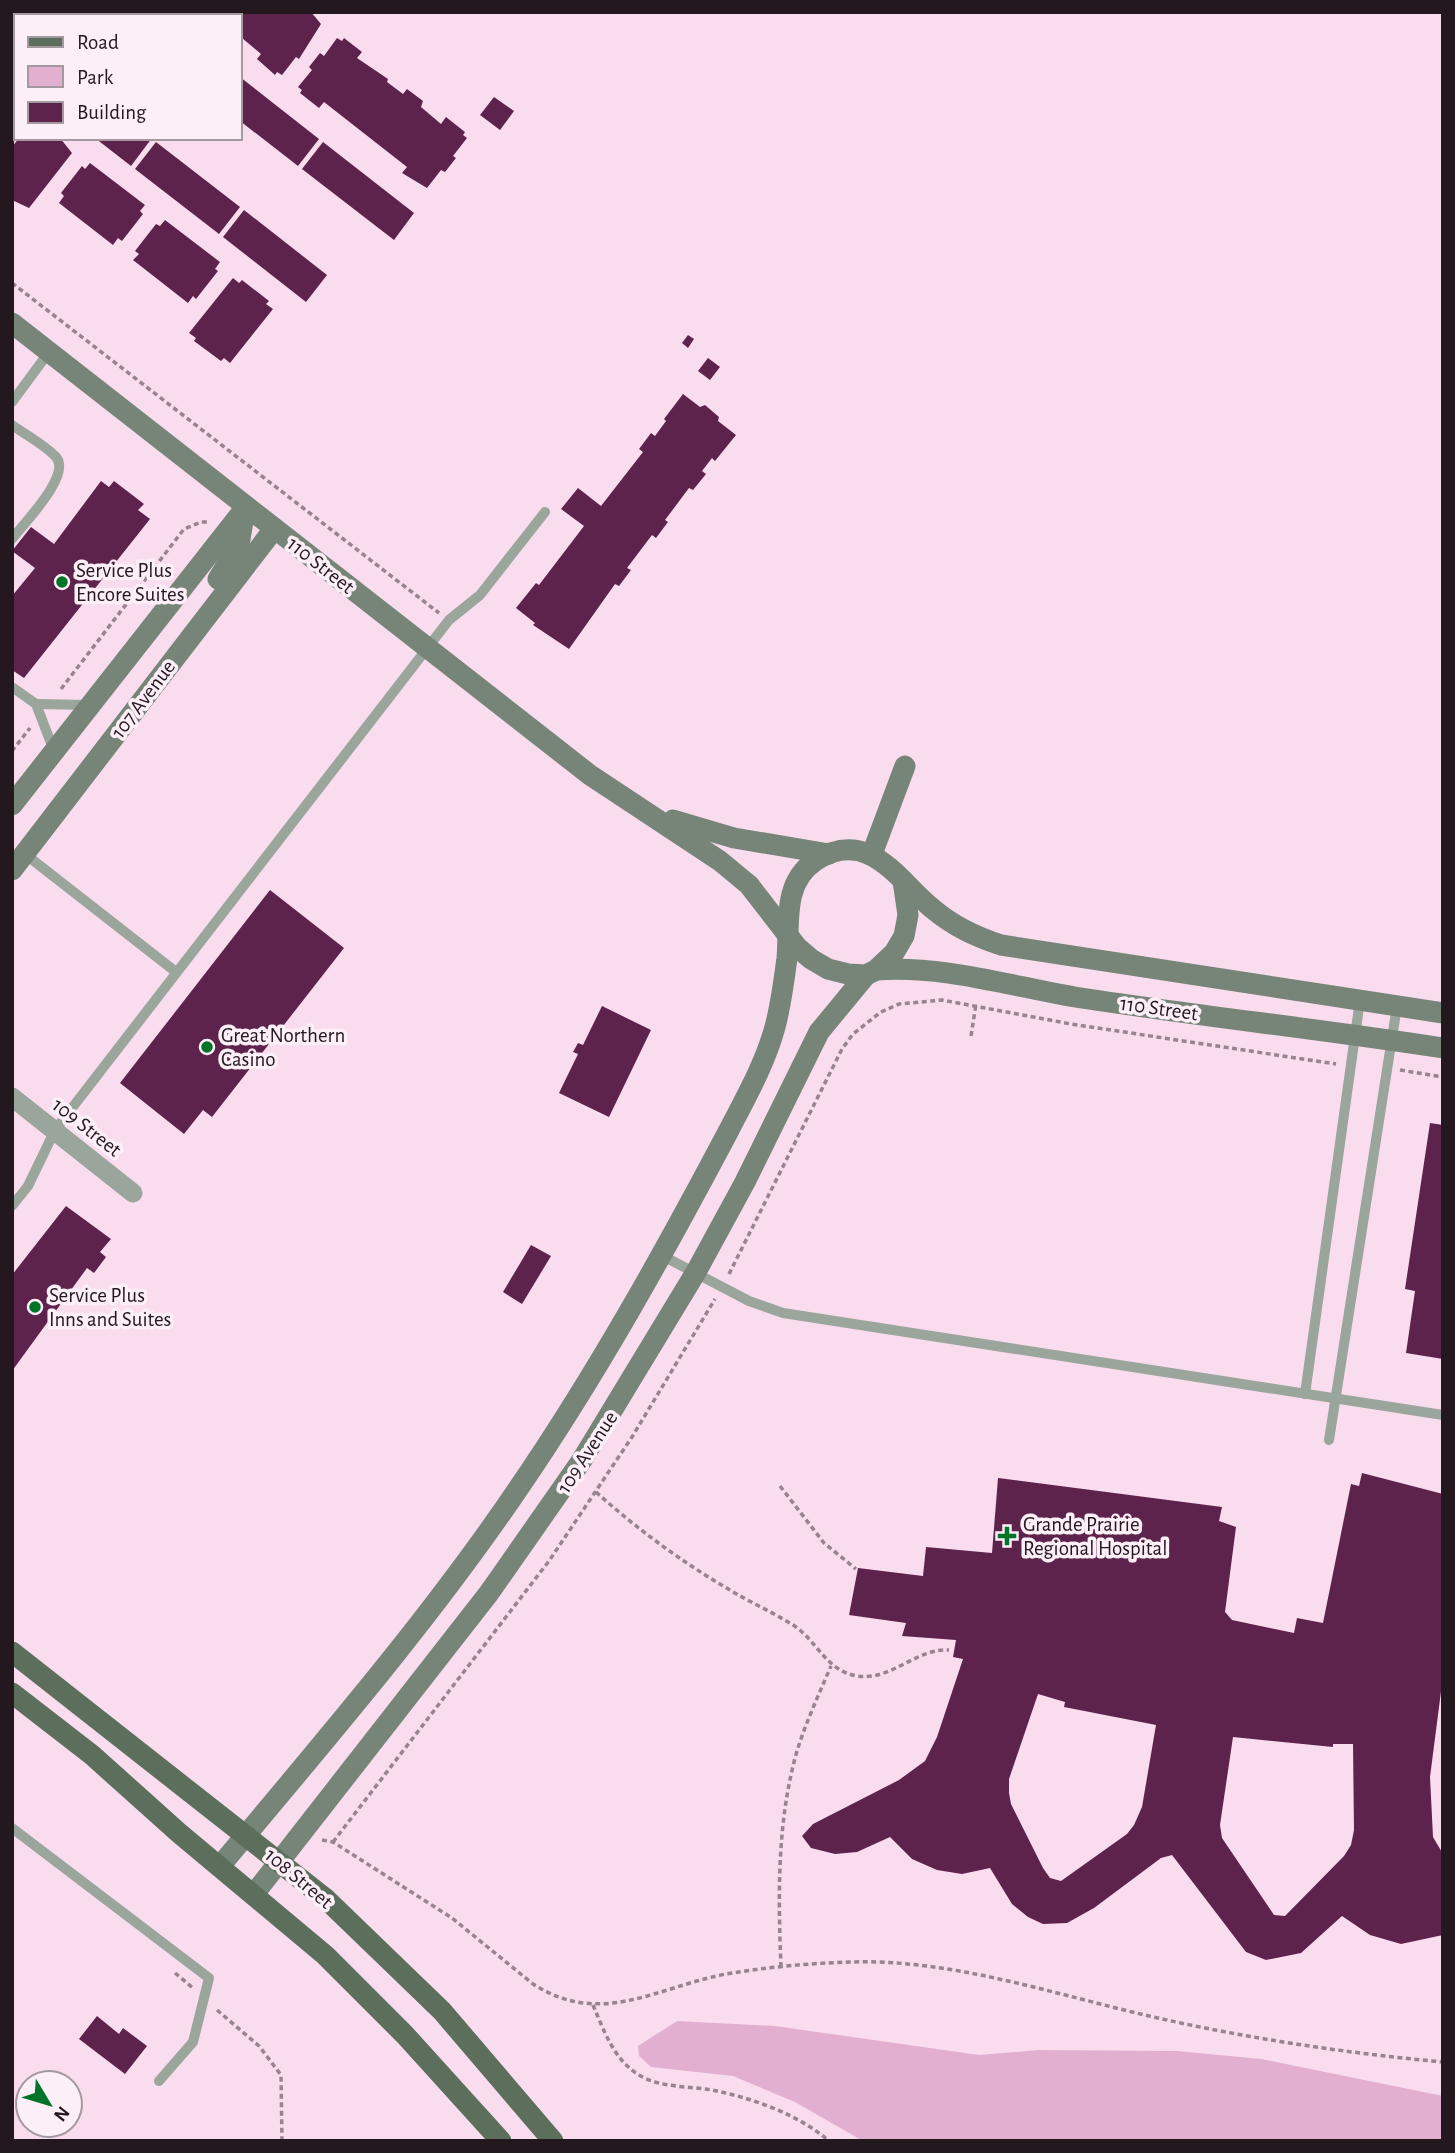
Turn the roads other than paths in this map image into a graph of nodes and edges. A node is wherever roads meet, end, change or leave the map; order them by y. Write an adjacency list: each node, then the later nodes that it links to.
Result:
1 (12, 323): 2 (street, 110 Street)
2 (49, 352): 3 (lane); 5 (street, 110 Street)
3 (12, 402)
4 (12, 425): 8 (lane)
5 (246, 507): 7 (street, 110 Street); 12 (street, 107 Avenue); 15 (street)
6 (545, 512): 9 (lane)
7 (274, 529): 9 (street, 110 Street); 15 (street, 107 Avenue)
8 (12, 538)
9 (428, 647): 16 (street, 110 Street); 23 (lane)
10 (12, 687): 11 (lane)
11 (36, 704): 12 (lane); 13 (lane)
12 (90, 705): 13 (street, 107 Avenue)
13 (54, 751): 17 (street, 107 Avenue)
14 (905, 766): 19 (street)
15 (71, 793): 20 (street, 107 Avenue)
16 (632, 804): 18 (street, 110 Street); 22 (street, 110 Street)
17 (12, 805)
18 (829, 854): 19 (street); 22 (street)
19 (872, 854): 21 (street)
20 (19, 862): 23 (lane)
21 (903, 881): 24 (street); 25 (street, 110 Street)
22 (789, 936): 24 (street); 35 (street, 109 Avenue)
23 (176, 972): 32 (lane)
24 (871, 972): 28 (street, 110 Street); 36 (street, 109 Avenue)
25 (1360, 1000): 26 (street, 110 Street); 28 (lane)
26 (1398, 1006): 27 (street, 110 Street); 29 (lane)
27 (1443, 1013)
28 (1356, 1034): 29 (street, 110 Street); 37 (lane)
29 (1392, 1040): 30 (street, 110 Street); 38 (lane)
30 (1443, 1048)
31 (12, 1097): 32 (street, 109 Street)
32 (55, 1130): 33 (street, 109 Street); 34 (lane)
33 (133, 1193)
34 (12, 1206)
35 (661, 1255): 36 (lane); 44 (street, 109 Avenue)
36 (696, 1272): 37 (lane); 45 (street, 109 Avenue)
37 (1304, 1394): 38 (lane)
38 (1335, 1399): 39 (lane); 40 (lane)
39 (1443, 1415)
40 (1329, 1440)
41 (12, 1652): 44 (main road, 108 Street)
42 (12, 1693): 46 (main road, 108 Street)
43 (12, 1828): 48 (lane)
44 (246, 1835): 45 (main road, 108 Street); 46 (street, 109 Avenue)
45 (281, 1862): 47 (street, 109 Avenue); 50 (main road, 108 Street)
46 (220, 1866): 47 (main road, 108 Street)
47 (254, 1894): 49 (main road, 108 Street)
48 (159, 2081)
49 (501, 2141)
50 (553, 2141)

